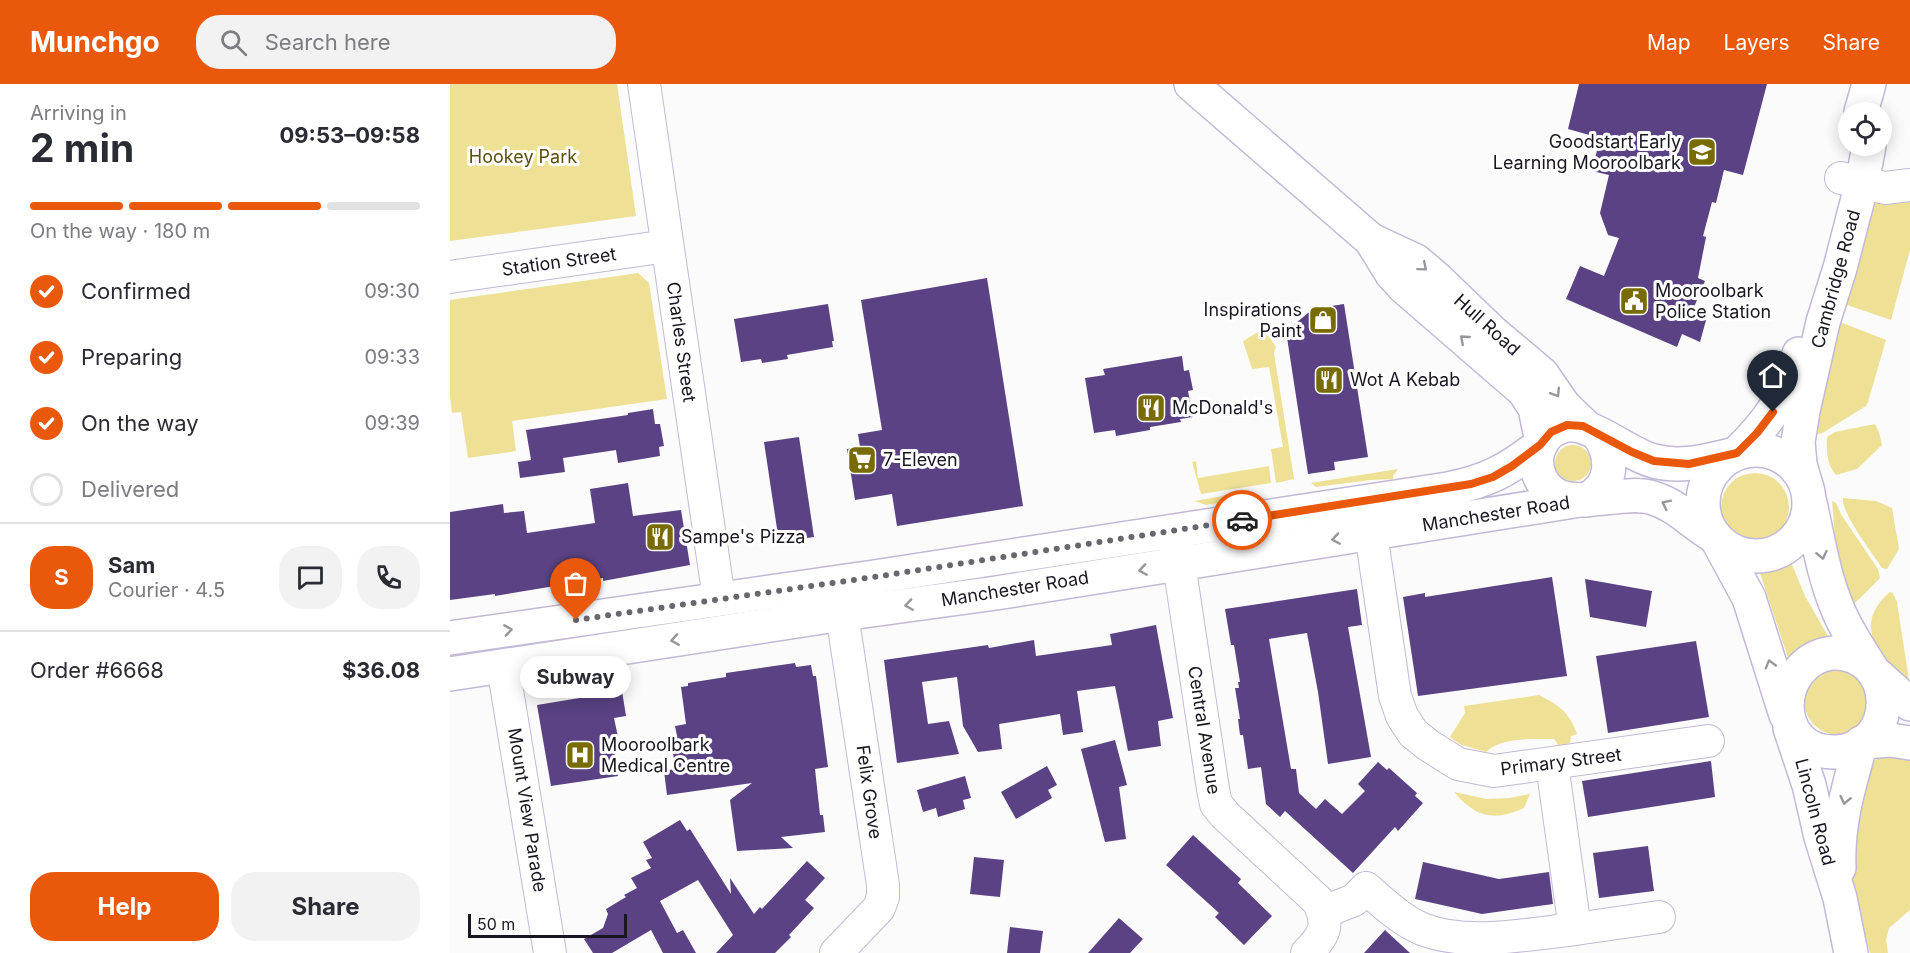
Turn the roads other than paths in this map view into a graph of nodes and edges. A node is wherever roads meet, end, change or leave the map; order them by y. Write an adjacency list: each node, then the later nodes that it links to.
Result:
1 (644, 84): 11 (street, Charles Street)
2 (1191, 84): 14 (main road, Hull Road)
3 (1869, 84): 5 (main road)
4 (1881, 84): 6 (main road)
5 (1864, 102)
6 (1877, 102)
7 (1851, 156): 9 (main road, Cambridge Road)
8 (1864, 156): 9 (main road, Cambridge Road)
9 (1852, 181): 10 (street); 13 (main road, Cambridge Road)
10 (1910, 185)
11 (668, 246): 12 (street, Station Street); 24 (street, Charles Street)
12 (450, 277)
13 (1819, 309): 17 (main road, Cambridge Road); 18 (main road, Cambridge Road)
14 (1516, 368): 15 (main road, Hull Road, one-way to 15); 16 (main road, Hull Road)
15 (1593, 431): 16 (main road, Hull Road); 17 (main road, Hull Road); 19 (main road, Hull Road)
16 (1541, 443): 19 (main road, Hull Road); 20 (main road, Manchester Road)
17 (1734, 454): 18 (main road); 22 (main road)
18 (1807, 490): 22 (main road); 29 (main road, one-way to 29)
19 (1583, 500): 21 (main road, Manchester Road); 22 (main road, Hull Road, one-way to 19)
20 (1173, 531): 23 (street, Central Avenue); 24 (main road, Manchester Road)
21 (1371, 534): 23 (main road, Manchester Road, one-way to 23); 36 (street, Primary Street)
22 (1716, 539): 32 (main road, Hull Road, one-way to 22)
23 (1179, 564): 25 (main road, Manchester Road, one-way to 25); 38 (street, Central Avenue)
24 (719, 599): 26 (main road); 27 (main road, Manchester Road, one-way to 24)
25 (842, 614): 26 (main road, Manchester Road); 42 (street, Felix Grove)
26 (723, 633): 28 (main road, Manchester Road, one-way to 28)
27 (450, 638)
28 (503, 666): 30 (main road, Manchester Road); 41 (street, Mount View Parade)
29 (1873, 670): 31 (main road); 32 (main road); 34 (main road)
30 (450, 674)
31 (1910, 704)
32 (1788, 723): 34 (main road); 37 (main road, Lincoln Road)
33 (1708, 741): 36 (street, Primary Street)
34 (1863, 743): 35 (main road); 37 (main road, Lincoln Road, one-way to 37)
35 (1910, 743)
36 (1552, 764): 40 (street)
37 (1840, 898): 44 (main road, Lincoln Road)
38 (1324, 912): 40 (street); 43 (street)
39 (1659, 917): 40 (street)
40 (1575, 929)
41 (550, 953)
42 (836, 953)
43 (1307, 953)
44 (1851, 953)

